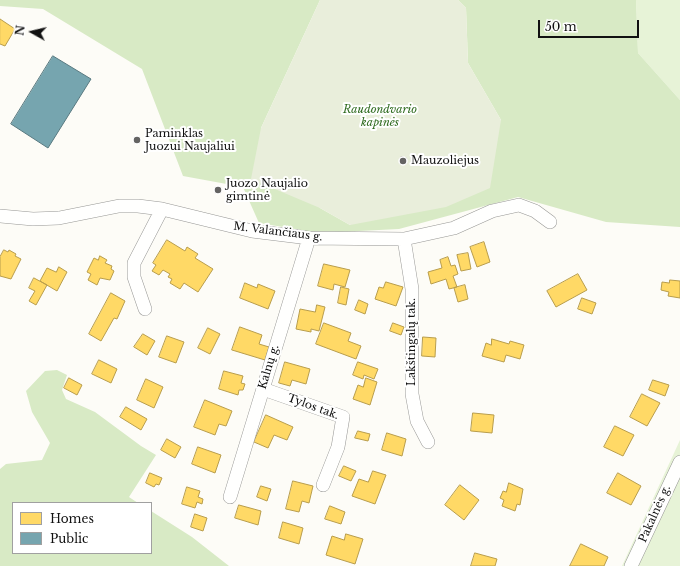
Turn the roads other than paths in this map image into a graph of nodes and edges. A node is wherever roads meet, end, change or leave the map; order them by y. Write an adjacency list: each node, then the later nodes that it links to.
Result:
1 (162, 208): 2 (street, M. Valančiaus g.); 4 (street, M. Valančiaus g.); 6 (street)
2 (0, 216)
3 (550, 222): 5 (street, M. Valančiaus g.)
4 (309, 238): 5 (street, M. Valančiaus g.); 7 (street, Kalnų g.)
5 (404, 239): 8 (street, Lakštingalų tak.)
6 (145, 309)
7 (263, 389): 10 (street, Tylos tak.); 11 (street, Kalnų g.)
8 (428, 442)
9 (680, 462): 12 (street, Pakalnės g.)
10 (323, 484)
11 (230, 497)
12 (631, 566)

